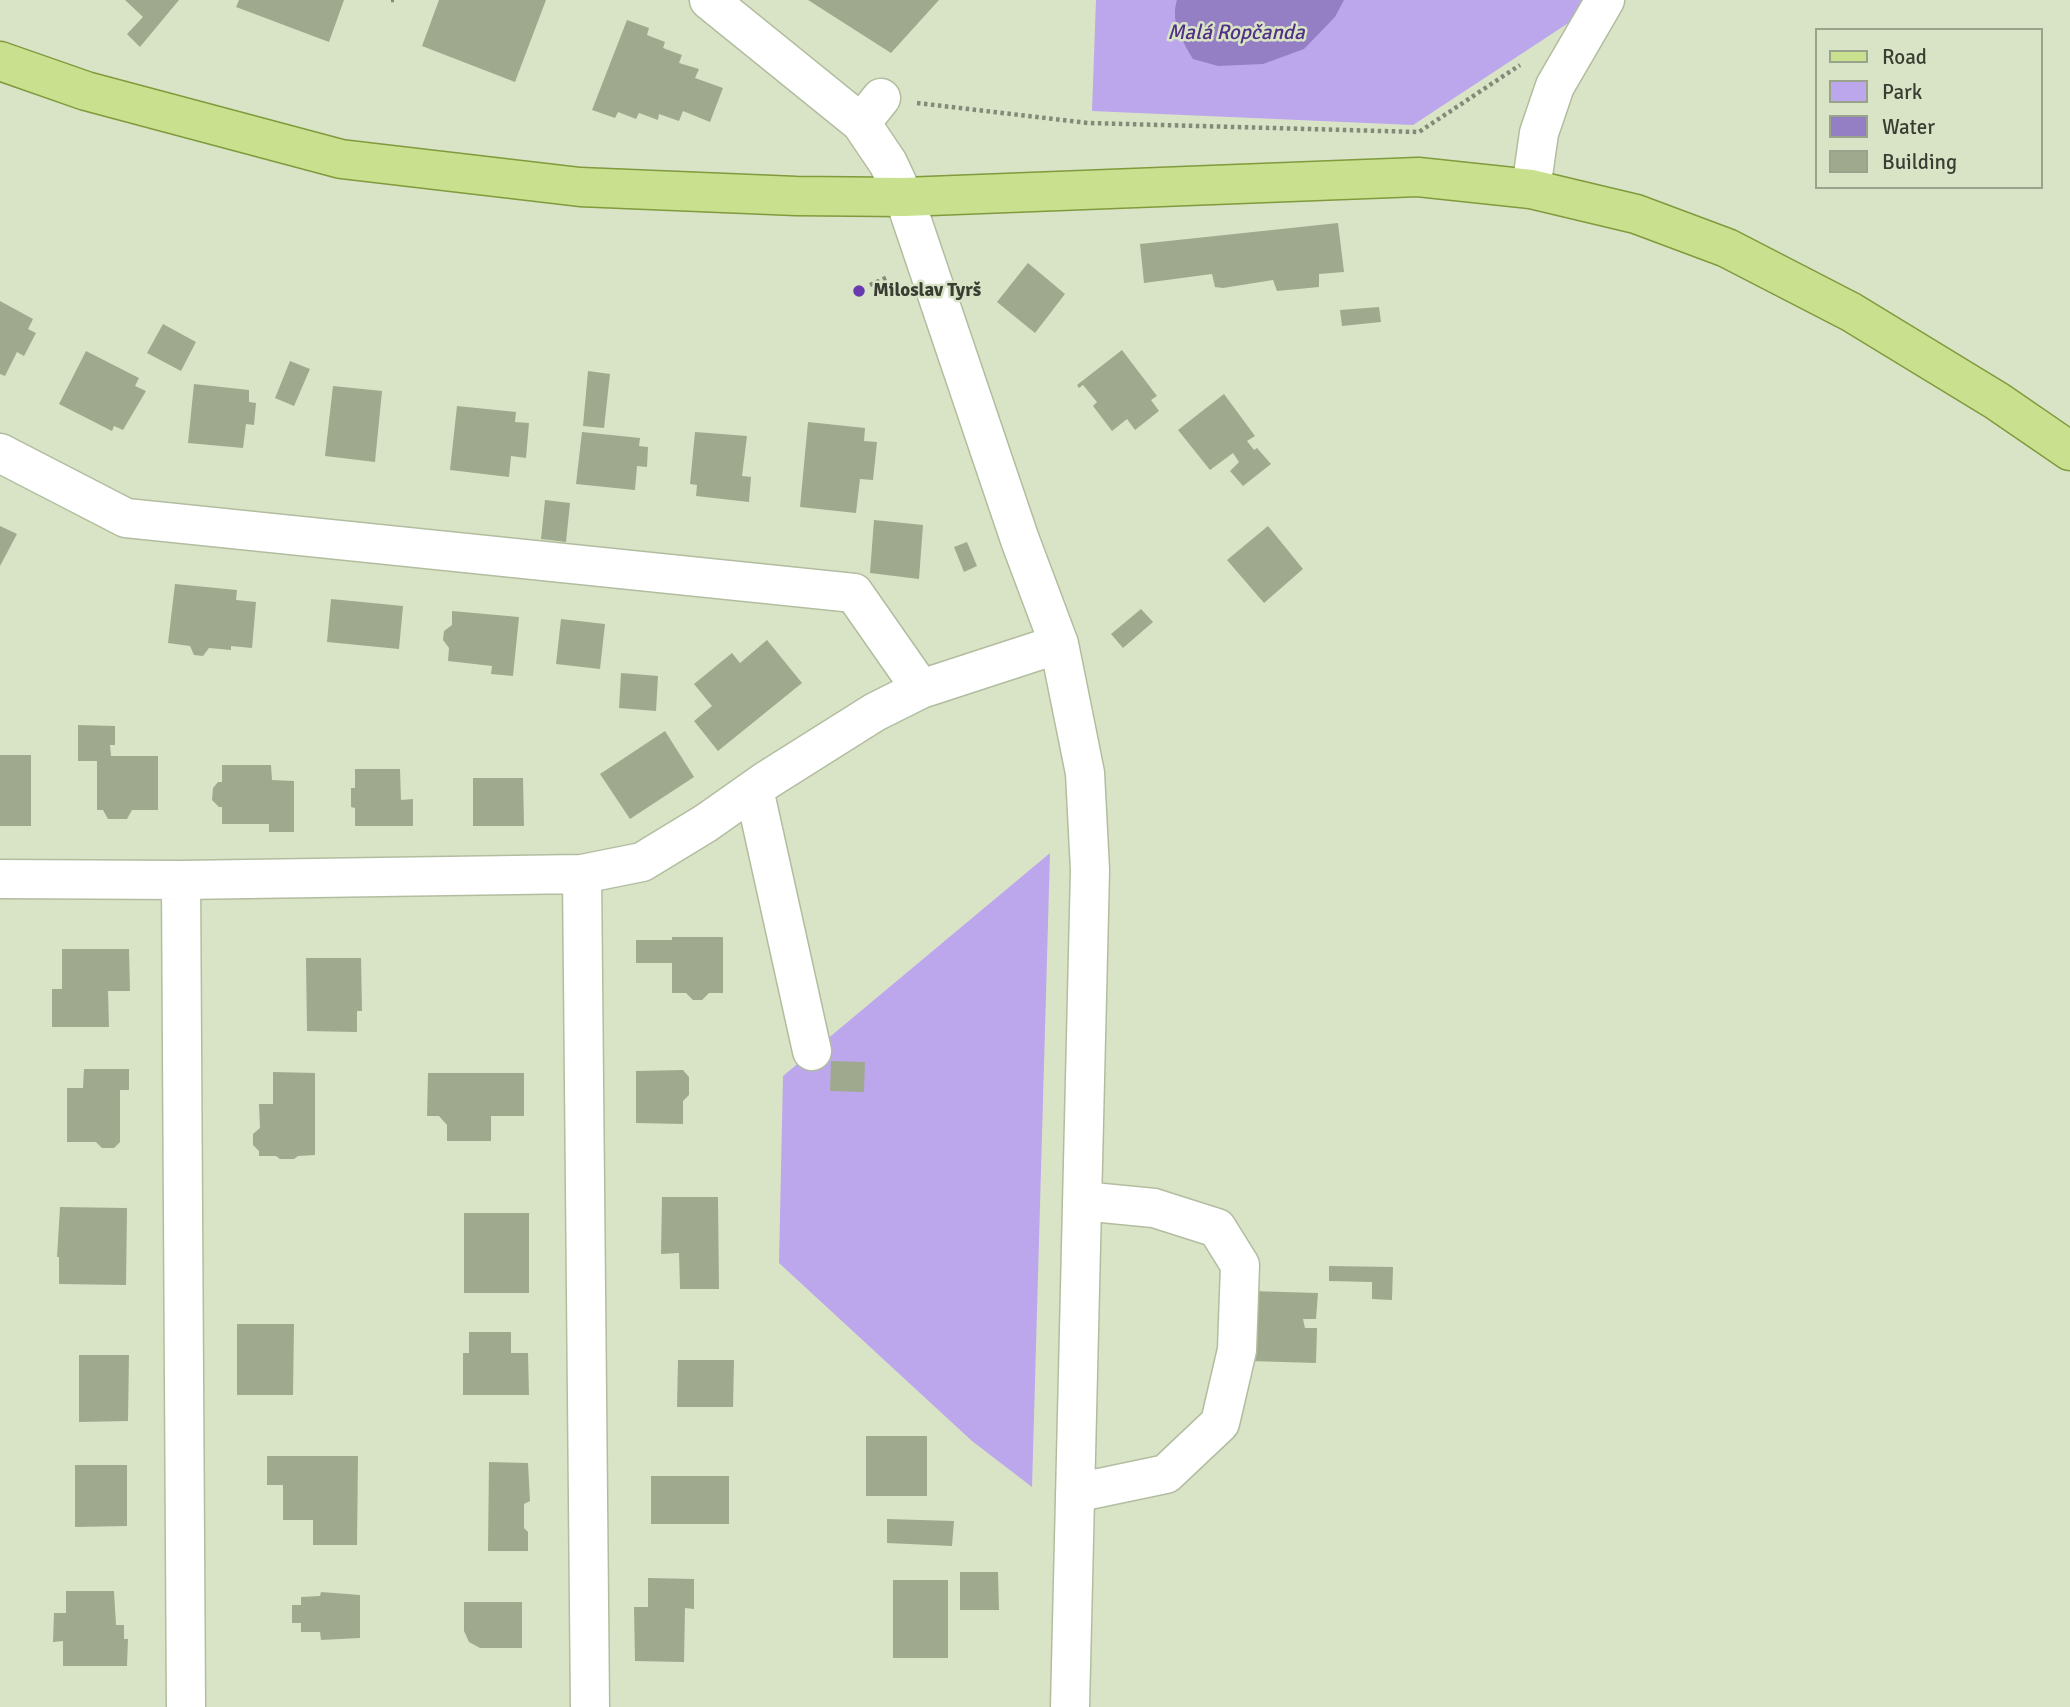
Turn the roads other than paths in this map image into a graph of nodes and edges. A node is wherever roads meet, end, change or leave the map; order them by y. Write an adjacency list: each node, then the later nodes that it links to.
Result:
1 (709, 0): 5 (street)
2 (1605, 0): 4 (street)
3 (0, 61): 5 (main road)
4 (1531, 189): 5 (main road); 6 (main road)
5 (904, 197): 8 (street)
6 (2070, 451)
7 (0, 453): 9 (street)
8 (1059, 644): 9 (street); 15 (street)
9 (921, 689): 10 (street)
10 (754, 789): 11 (street); 14 (street)
11 (582, 874): 13 (street); 18 (street)
12 (0, 879): 13 (street)
13 (181, 880): 17 (street)
14 (812, 1051)
15 (1082, 1201): 16 (street); 16 (street)
16 (1075, 1493): 19 (street)
17 (186, 1707)
18 (590, 1707)
19 (1070, 1707)

